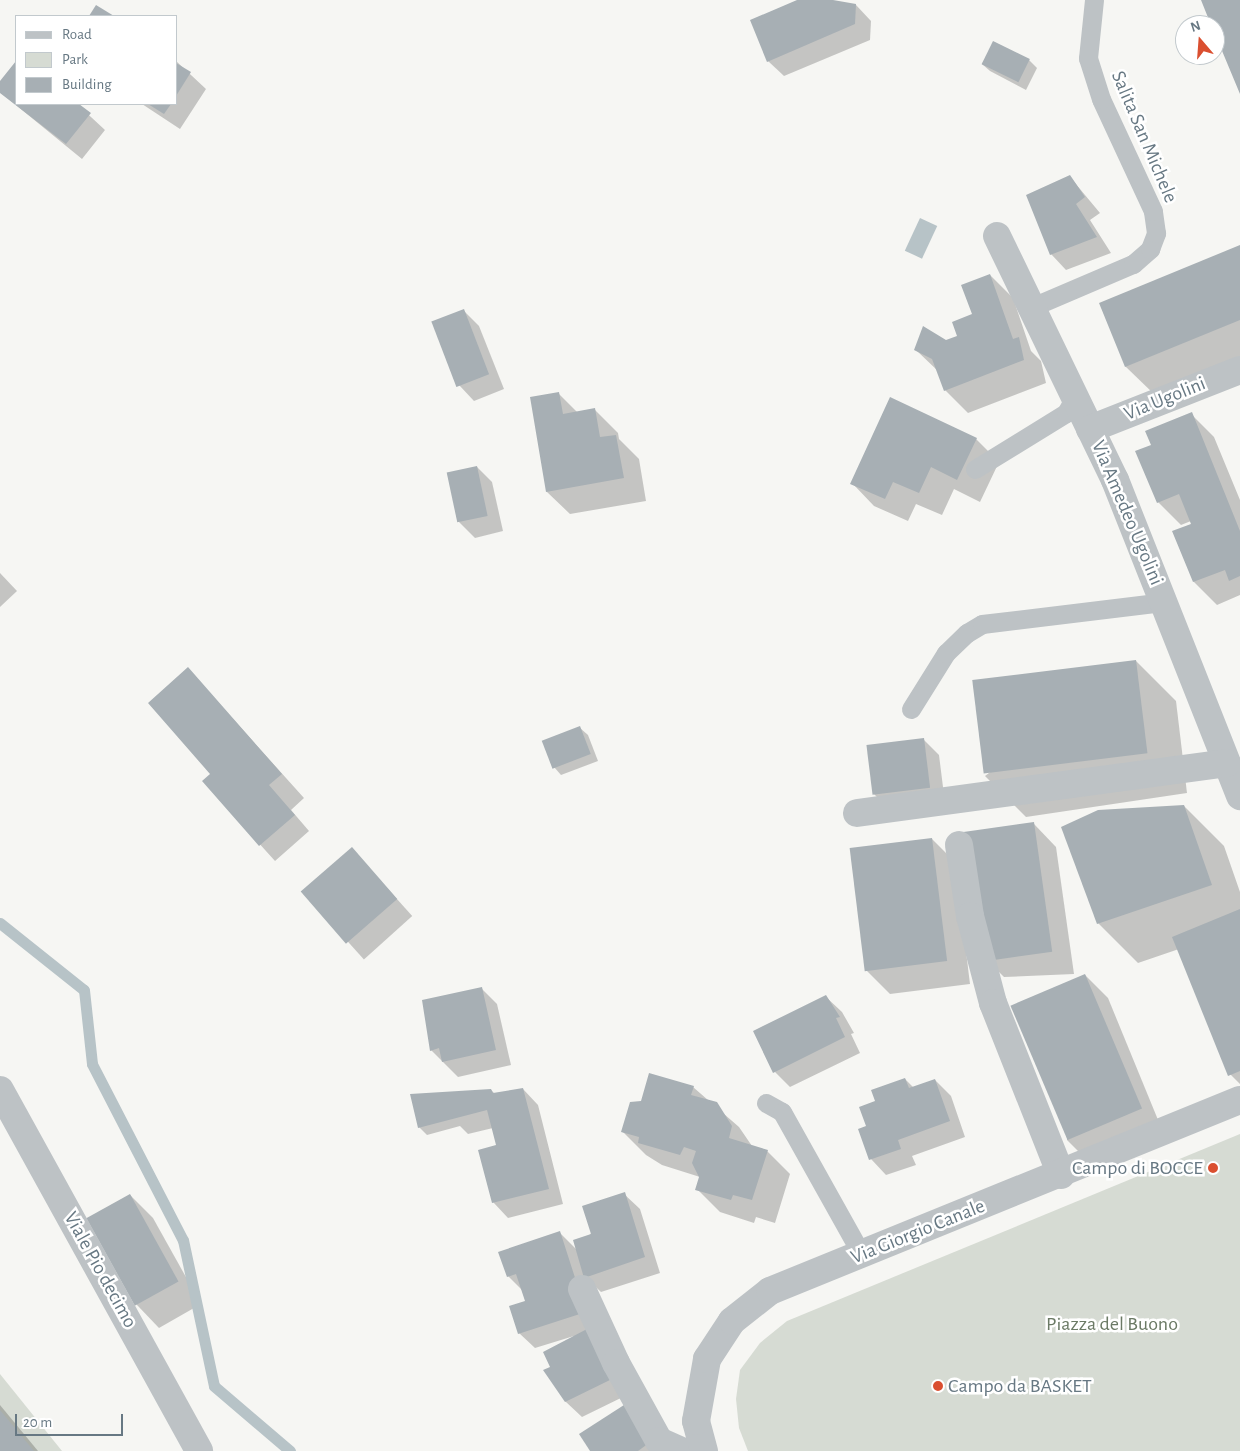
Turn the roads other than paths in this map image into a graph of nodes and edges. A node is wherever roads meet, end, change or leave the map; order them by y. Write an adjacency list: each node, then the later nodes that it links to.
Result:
1 (1094, 0): 3 (lane, Salita San Michele)
2 (997, 236): 3 (street, Via Amedeo Ugolini)
3 (1032, 307): 5 (street, Via Amedeo Ugolini)
4 (1240, 370): 6 (street, Via Ugolini)
5 (1075, 397): 6 (street, Via Amedeo Ugolini); 7 (lane)
6 (1090, 429): 8 (street, Via Amedeo Ugolini)
7 (975, 469)
8 (1165, 602): 9 (lane); 10 (street, Via Amedeo Ugolini)
9 (911, 708)
10 (1227, 763): 11 (street, Via Amedeo Ugolini); 12 (street)
11 (1240, 796)
12 (857, 813)
13 (960, 845): 17 (street)
14 (0, 1090): 20 (street, Viale Pio decimo)
15 (1240, 1100): 17 (street, Via Giorgio Canale)
16 (766, 1103): 18 (lane)
17 (1061, 1175): 18 (street, Via Giorgio Canale)
18 (862, 1255): 22 (street, Via Giorgio Canale)
19 (582, 1289): 21 (street)
20 (199, 1451)
21 (681, 1451)
22 (704, 1451)

